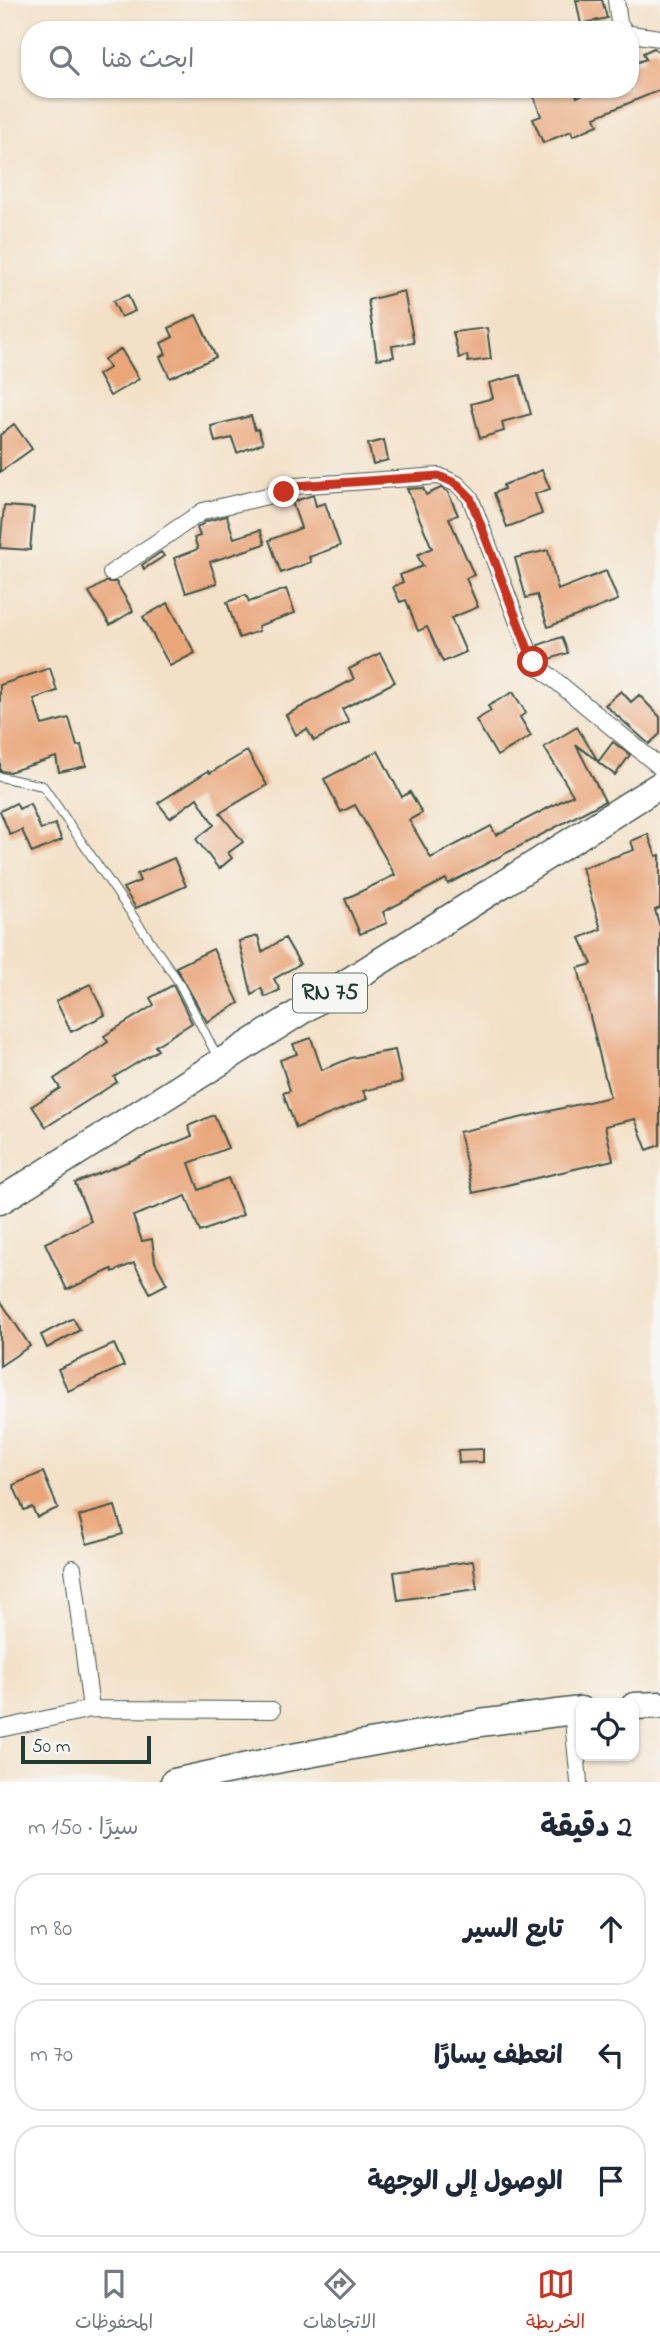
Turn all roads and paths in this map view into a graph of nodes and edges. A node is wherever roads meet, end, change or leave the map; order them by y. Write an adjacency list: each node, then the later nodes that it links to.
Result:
1 (616, 0): 2 (street)
2 (620, 21)
3 (639, 35): 4 (street)
4 (660, 38)
5 (111, 573): 6 (street)
6 (660, 767)
7 (0, 777): 9 (lane)
8 (660, 785): 9 (main road, RN 75)
9 (220, 1062): 10 (main road, RN 75)
10 (0, 1201)
11 (73, 1568): 14 (street)
12 (660, 1705): 13 (main road)
13 (639, 1706)
14 (91, 1709): 15 (street); 17 (street)
15 (272, 1710)
16 (576, 1711): 19 (main road)
17 (0, 1729)
18 (578, 1761): 20 (street)
19 (174, 1782)
20 (579, 1782)

